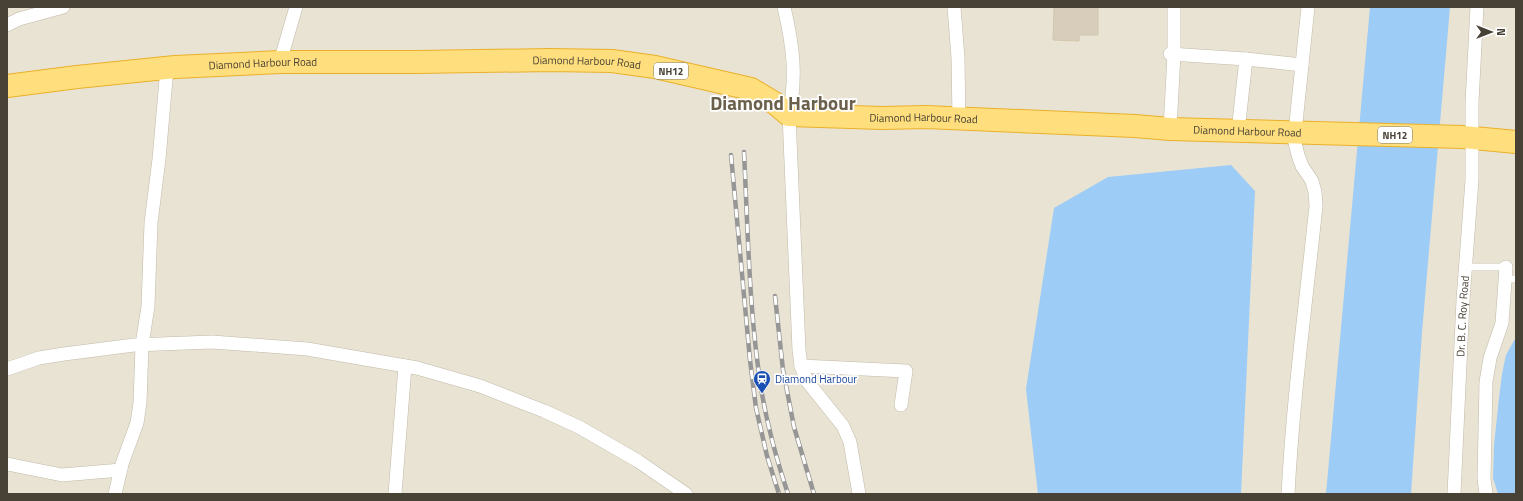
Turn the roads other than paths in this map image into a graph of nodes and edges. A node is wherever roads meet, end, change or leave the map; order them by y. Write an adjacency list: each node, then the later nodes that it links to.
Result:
1 (63, 7): 8 (street)
2 (296, 7): 11 (street)
3 (784, 7): 15 (street)
4 (954, 7): 16 (street)
5 (1174, 7): 9 (street)
6 (1308, 7): 12 (street)
7 (1477, 7): 20 (street, Dr. B. C. Roy Road)
8 (7, 25)
9 (1172, 54): 10 (street); 17 (street)
10 (1246, 59): 12 (street); 18 (street)
11 (280, 62): 13 (highway, Diamond Harbour Road / NH12); 15 (highway, Diamond Harbour Road / NH12)
12 (1302, 65): 19 (street)
13 (167, 68): 14 (highway, Diamond Harbour Road / NH12); 24 (street)
14 (7, 86)
15 (789, 115): 16 (highway, Diamond Harbour Road / NH12); 26 (street)
16 (959, 119): 17 (highway, Diamond Harbour Road / NH12)
17 (1170, 129): 18 (highway, Diamond Harbour Road / NH12)
18 (1238, 131): 19 (highway, Diamond Harbour Road / NH12)
19 (1295, 132): 20 (highway, Diamond Harbour Road / NH12); 35 (street)
20 (1468, 138): 21 (highway, Diamond Harbour Road / NH12); 22 (street, Dr. B. C. Roy Road)
21 (1516, 142)
22 (1465, 267): 23 (lane); 36 (street, Dr. B. C. Roy Road)
23 (1509, 275): 37 (street)
24 (142, 345): 25 (street); 27 (street); 30 (street)
25 (406, 366): 32 (street); 33 (street)
26 (801, 366): 28 (street); 34 (street)
27 (7, 369)
28 (901, 405)
29 (7, 464): 30 (street)
30 (121, 470): 31 (street)
31 (115, 494)
32 (394, 494)
33 (686, 494)
34 (859, 494)
35 (1288, 494)
36 (1454, 494)
37 (1486, 494)

